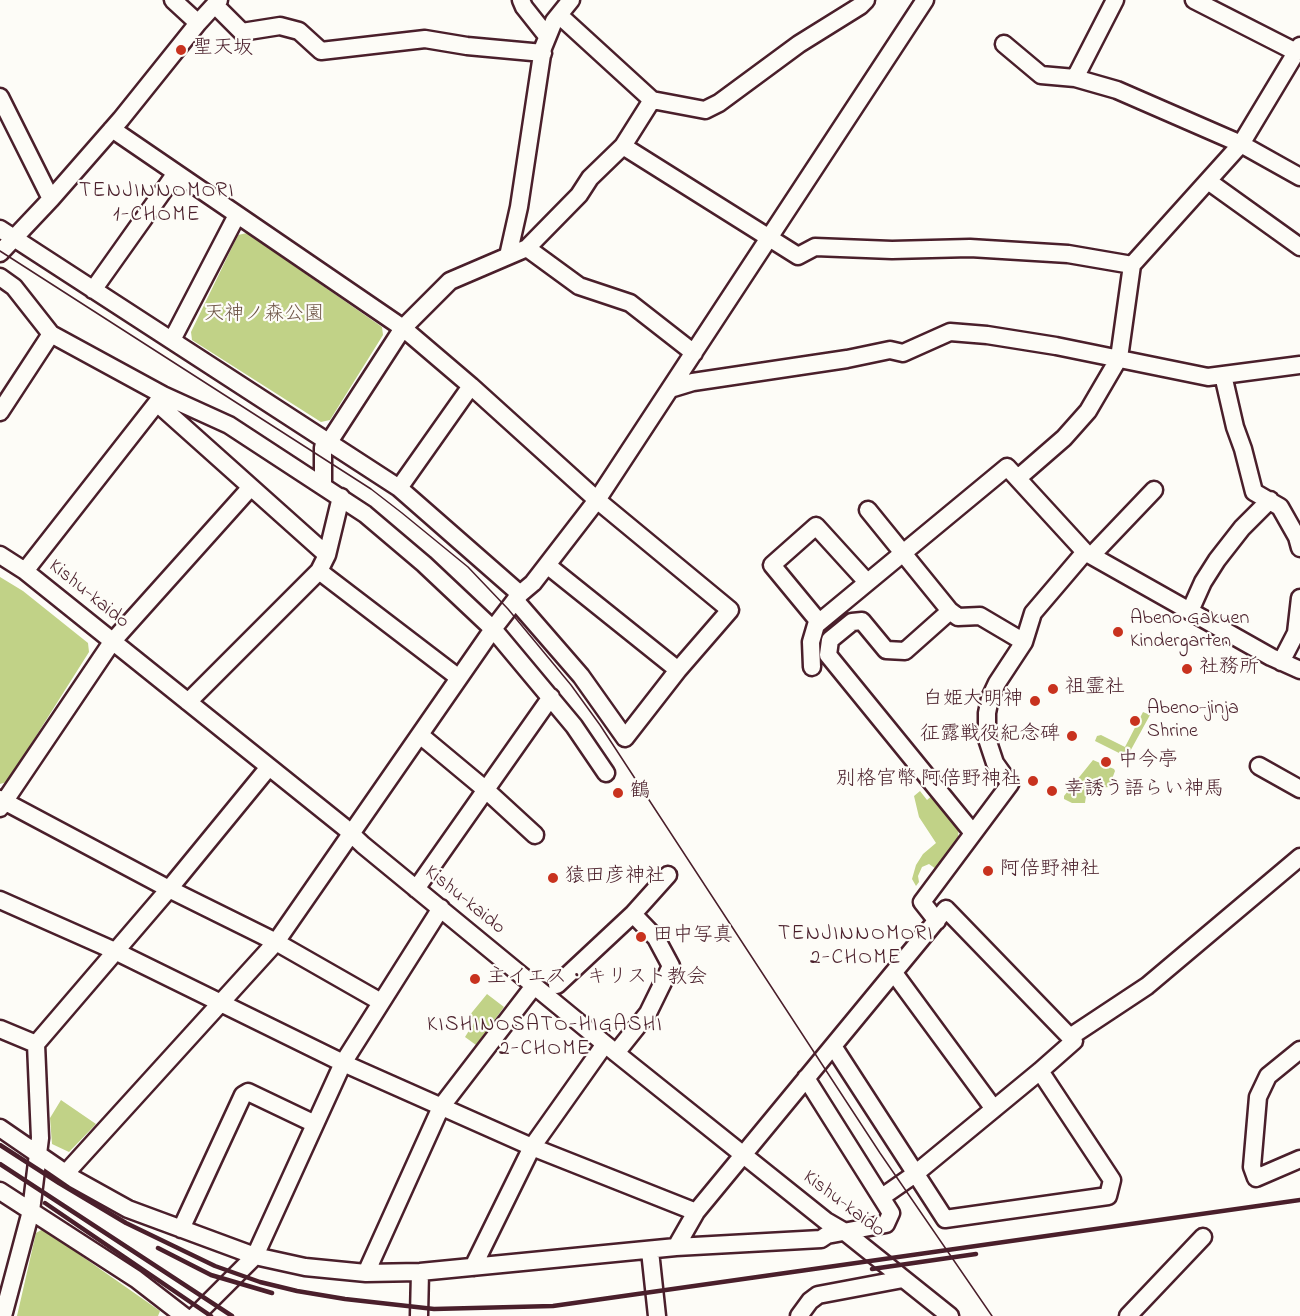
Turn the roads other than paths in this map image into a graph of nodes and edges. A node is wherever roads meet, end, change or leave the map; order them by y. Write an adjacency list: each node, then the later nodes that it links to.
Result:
1 (173, 0): 10 (street)
2 (521, 0): 11 (street)
3 (572, 0): 9 (street)
4 (866, 0): 17 (street)
5 (925, 0): 27 (street)
6 (1115, 0): 15 (street)
7 (1194, 0): 13 (street)
8 (217, 2): 10 (street); 14 (street)
9 (559, 15): 11 (street); 17 (street)
10 (198, 23): 18 (street)
11 (547, 36): 14 (street)
12 (1004, 44): 15 (street)
13 (1298, 49): 19 (street)
14 (543, 53): 31 (street)
15 (1075, 78): 19 (street)
16 (0, 97): 24 (street)
17 (652, 100): 20 (street)
18 (112, 129): 21 (street); 24 (street)
19 (1241, 144): 22 (street); 23 (street)
20 (623, 146): 27 (street); 28 (street)
21 (176, 173): 25 (street); 34 (street)
22 (1300, 177)
23 (1208, 181): 29 (street); 32 (street)
24 (51, 199): 26 (street)
25 (237, 215): 35 (street); 37 (street)
26 (7, 234): 30 (street); 34 (street)
27 (769, 237): 32 (street); 38 (street)
28 (527, 248): 31 (street); 38 (street)
29 (1300, 248)
30 (0, 253)
31 (508, 256): 35 (street)
32 (1132, 265): 39 (street)
33 (0, 278): 36 (street)
34 (93, 290): 37 (street)
35 (402, 328): 42 (street); 46 (street)
36 (51, 334): 44 (street); 45 (street)
37 (172, 340): 46 (street)
38 (694, 353): 43 (street)
39 (1119, 358): 40 (street); 43 (street); 47 (street)
40 (1300, 365)
41 (1223, 375): 53 (street)
42 (471, 386): 50 (street); 54 (street)
43 (670, 389): 54 (street)
44 (160, 399): 48 (street); 49 (street); 62 (street)
45 (0, 412)
46 (327, 441): 48 (street); 50 (street)
47 (1018, 478): 57 (street); 58 (street)
48 (323, 485): 52 (street)
49 (251, 487): 60 (street); 71 (street)
50 (399, 488): 65 (street)
51 (1154, 490): 58 (street)
52 (341, 497): 60 (street); 70 (street)
53 (1270, 500): 56 (street); 68 (street)
54 (597, 501): 61 (street); 75 (street)
55 (868, 510): 57 (street)
56 (1300, 548)
57 (903, 552): 64 (street); 67 (street)
58 (1089, 554): 68 (street); 72 (street)
59 (0, 555): 62 (street, Kishu-kaido)
60 (327, 555): 63 (street)
61 (547, 565): 65 (street); 75 (street)
62 (26, 571): 71 (street, Kishu-kaido)
63 (319, 571): 77 (street); 79 (street)
64 (867, 582): 69 (street); 69 (street)
65 (517, 597): 70 (street); 75 (street)
66 (1300, 598): 73 (street)
67 (950, 611): 72 (street); 87 (street)
68 (1190, 611): 73 (street)
69 (819, 622): 74 (street)
70 (493, 629): 77 (street); 78 (street)
71 (112, 642): 79 (street, Kishu-kaido); 86 (street)
72 (1024, 642): 87 (street)
73 (1281, 662): 76 (street)
74 (812, 667)
75 (678, 670)
76 (1300, 670)
77 (459, 678): 80 (street)
78 (551, 698): 83 (street); 85 (street)
79 (188, 702): 82 (street, Kishu-kaido)
80 (420, 735): 85 (street); 89 (street)
81 (1259, 766): 84 (street)
82 (269, 767): 89 (street, Kishu-kaido); 92 (street)
83 (606, 773)
84 (1300, 789)
85 (486, 790): 88 (street); 93 (street)
86 (2, 803): 92 (street)
87 (973, 833): 97 (street)
88 (535, 835)
89 (351, 836): 93 (street, Kishu-kaido); 98 (street)
90 (1300, 857): 106 (street)
91 (668, 875): 96 (street)
92 (169, 889): 98 (street); 99 (street)
93 (416, 889): 95 (street, Kishu-kaido)
94 (0, 900): 99 (street)
95 (441, 908): 101 (street, Kishu-kaido); 104 (street)
96 (633, 914): 102 (street); 109 (street)
97 (937, 921): 100 (street); 106 (street)
98 (276, 942): 103 (street); 104 (street)
99 (115, 951): 103 (street); 107 (street)
100 (894, 973): 108 (street); 115 (street)
101 (534, 986): 109 (street, Kishu-kaido); 114 (street)
102 (557, 986)
103 (220, 1002): 111 (street); 122 (street)
104 (381, 1002): 111 (street)
105 (0, 1029): 107 (street)
106 (1070, 1037): 112 (street)
107 (36, 1044): 119 (street)
108 (833, 1046): 113 (street); 123 (street)
109 (611, 1048): 118 (street); 120 (street, Kishu-kaido)
110 (1300, 1050): 121 (street)
111 (343, 1063): 114 (street); 116 (street)
112 (1040, 1071): 115 (street); 123 (street)
113 (806, 1078): 120 (street); 125 (street)
114 (441, 1107): 118 (street); 136 (street)
115 (994, 1109): 123 (street)
116 (315, 1124): 128 (street); 133 (street)
117 (0, 1128): 119 (street)
118 (532, 1147): 127 (street); 134 (street)
119 (38, 1154): 122 (street); 126 (street)
120 (744, 1154): 127 (street); 129 (street, Kishu-kaido)
121 (1300, 1159)
122 (66, 1173): 128 (street)
123 (915, 1174): 125 (street)
124 (0, 1191): 126 (street)
125 (882, 1197): 129 (street)
126 (31, 1211): 138 (street); 139 (street)
127 (696, 1212): 131 (street)
128 (181, 1229): 133 (street)
129 (845, 1232): 131 (street); 137 (street, Kishu-kaido)
130 (1203, 1237): 145 (street)
131 (676, 1247): 132 (street)
132 (650, 1251): 134 (street); 142 (street)
133 (255, 1256): 136 (street); 140 (street)
134 (473, 1267): 135 (street)
135 (420, 1272): 136 (street); 141 (street)
136 (366, 1273)
137 (903, 1279): 143 (street); 144 (street, Kishu-kaido)
138 (1, 1316)
139 (184, 1316)
140 (195, 1316)
141 (419, 1316)
142 (657, 1316)
143 (799, 1316)
144 (950, 1316)
145 (1128, 1316)

